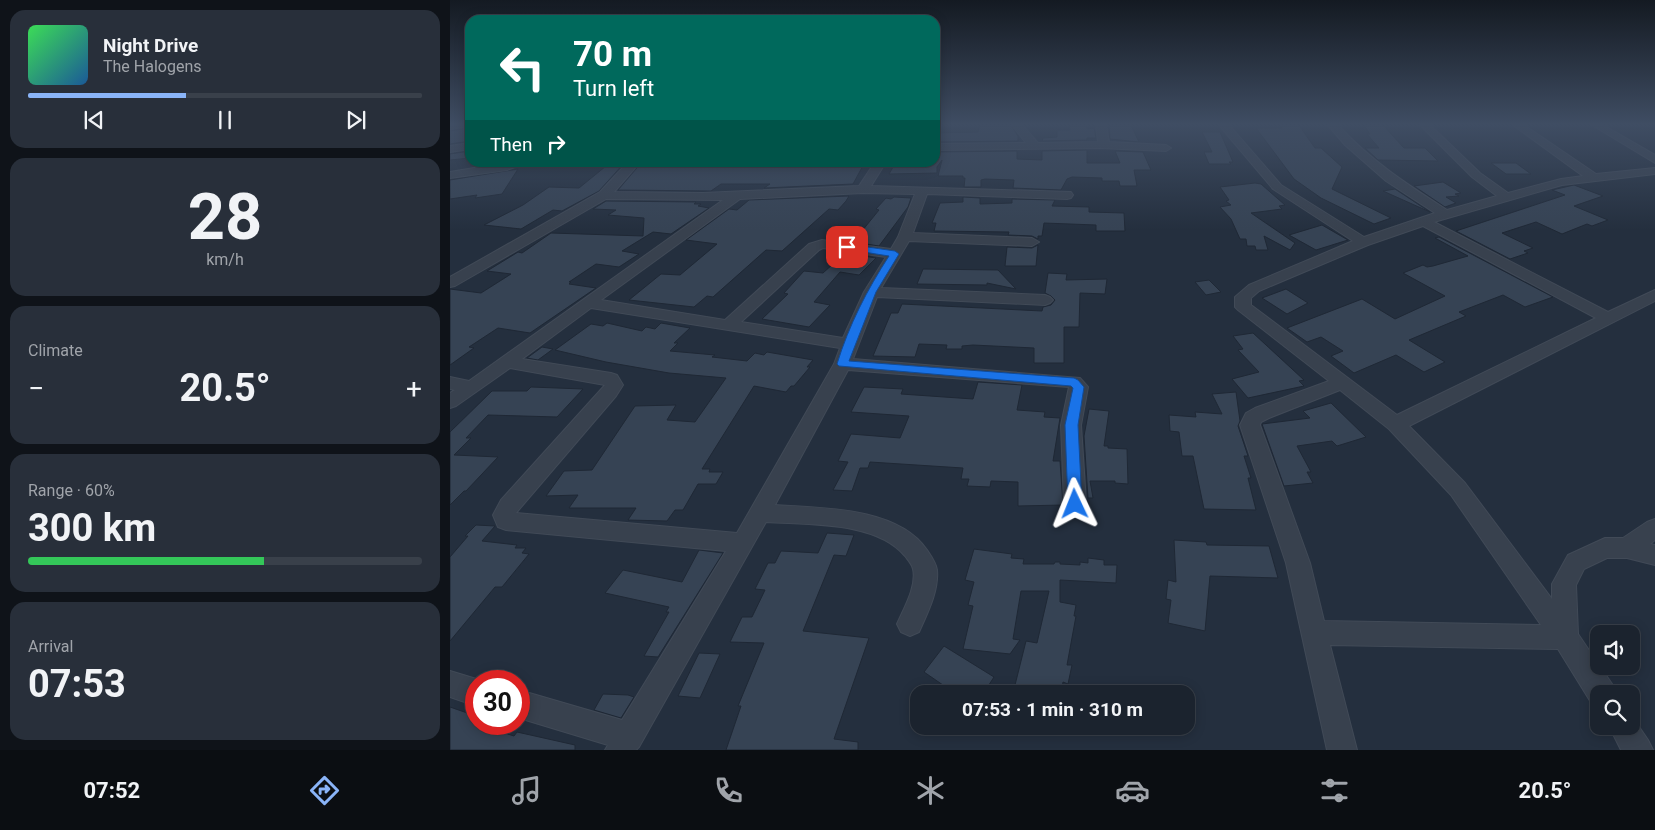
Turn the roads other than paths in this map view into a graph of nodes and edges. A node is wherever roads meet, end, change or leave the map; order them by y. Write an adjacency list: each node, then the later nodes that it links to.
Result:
1 (1254, 160): 20 (street)
2 (1368, 160): 17 (street)
3 (1461, 160): 16 (street)
4 (1568, 160): 10 (street)
5 (507, 167): 9 (street)
6 (629, 167): 14 (street)
7 (878, 167): 11 (street)
8 (1655, 170): 10 (street)
9 (450, 174)
10 (1592, 177): 16 (street)
11 (864, 189): 12 (street); 15 (street)
12 (923, 190): 13 (street); 21 (street)
13 (1067, 194)
14 (604, 195): 15 (street); 22 (street)
15 (736, 196): 26 (street)
16 (1506, 197): 17 (street)
17 (1444, 214): 18 (street)
18 (1425, 222): 20 (street); 27 (street)
19 (1032, 242): 21 (street)
20 (1363, 242): 33 (street)
21 (900, 245): 23 (street); 28 (street)
22 (450, 282)
23 (871, 292): 25 (street); 29 (street)
24 (1655, 295): 27 (street)
25 (1045, 300)
26 (588, 304): 28 (street); 30 (street)
27 (1608, 318): 36 (street)
28 (730, 325): 29 (street)
29 (849, 344): 31 (street)
30 (509, 362): 34 (street); 40 (street)
31 (843, 364): 37 (street); 38 (street)
32 (450, 383): 34 (street)
33 (1342, 383): 36 (street); 44 (street)
34 (472, 387): 35 (street)
35 (450, 402)
36 (1396, 424): 45 (street)
37 (1075, 504)
38 (758, 513): 40 (street); 43 (street)
39 (1655, 528): 41 (street)
40 (743, 543): 51 (street)
41 (1627, 548): 42 (street); 45 (street)
42 (1655, 555)
43 (910, 624)
44 (1314, 633): 45 (street); 52 (street)
45 (1565, 637): 47 (street)
46 (450, 684): 48 (street)
47 (1596, 685)
48 (465, 689)
49 (530, 708): 51 (street)
50 (1629, 735): 53 (street)
51 (625, 744)
52 (1342, 750)
53 (1638, 750)

